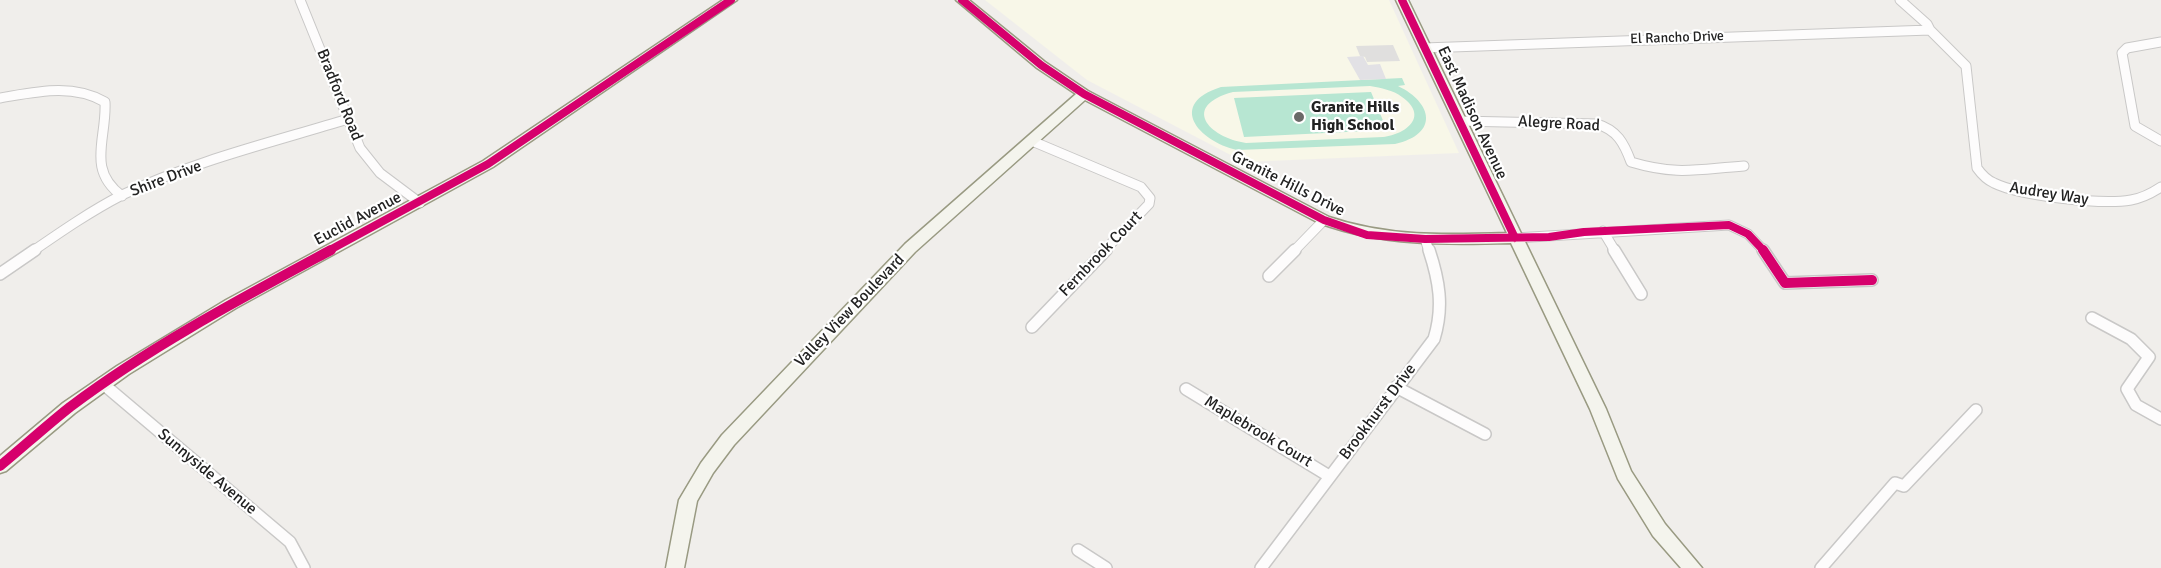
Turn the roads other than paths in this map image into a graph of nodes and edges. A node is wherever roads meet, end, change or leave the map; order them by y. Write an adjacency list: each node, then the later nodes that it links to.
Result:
1 (300, 0): 11 (street, Bradford Road)
2 (731, 0): 18 (street, Euclid Avenue)
3 (962, 0): 9 (street, Granite Hills Drive)
4 (1402, 0): 8 (street, East Madison Avenue)
5 (1900, 0): 6 (street)
6 (1930, 30): 8 (street, El Rancho Drive); 16 (street, Audrey Way)
7 (2161, 42): 14 (street)
8 (1424, 48): 12 (street, East Madison Avenue)
9 (1084, 94): 13 (street, Valley View Boulevard); 19 (street, Granite Hills Drive)
10 (0, 98): 17 (street)
11 (348, 119): 17 (street, Shire Drive); 18 (street, Bradford Road)
12 (1459, 121): 15 (street, Alegre Road); 21 (street, East Madison Avenue)
13 (1032, 141): 28 (street, Fernbrook Court); 39 (street, Valley View Boulevard)
14 (2161, 141)
15 (1744, 166)
16 (2161, 187)
17 (122, 196): 23 (street, Shire Drive)
18 (420, 203): 29 (street, Euclid Avenue)
19 (1323, 220): 22 (street, Granite Hills Drive); 24 (street)
20 (1603, 231): 21 (street, Granite Hills Drive); 25 (street, Granite Hills Drive); 26 (street)
21 (1515, 238): 22 (street, Granite Hills Drive); 42 (street, East Madison Avenue)
22 (1425, 239): 30 (street, Brookhurst Drive)
23 (0, 274)
24 (1269, 276)
25 (1872, 280)
26 (1641, 294)
27 (2092, 318): 33 (street)
28 (1032, 327)
29 (102, 383): 35 (street, Euclid Avenue); 38 (street, Sunnyside Avenue)
30 (1395, 387): 34 (street); 36 (street, Brookhurst Drive)
31 (1186, 389): 36 (street, Maplebrook Court)
32 (1976, 410): 43 (street)
33 (2161, 419)
34 (1485, 434)
35 (0, 466)
36 (1329, 476): 41 (street, Brookhurst Drive)
37 (1078, 550): 40 (street)
38 (304, 568)
39 (675, 568)
40 (1106, 568)
41 (1261, 568)
42 (1693, 568)
43 (1821, 568)

